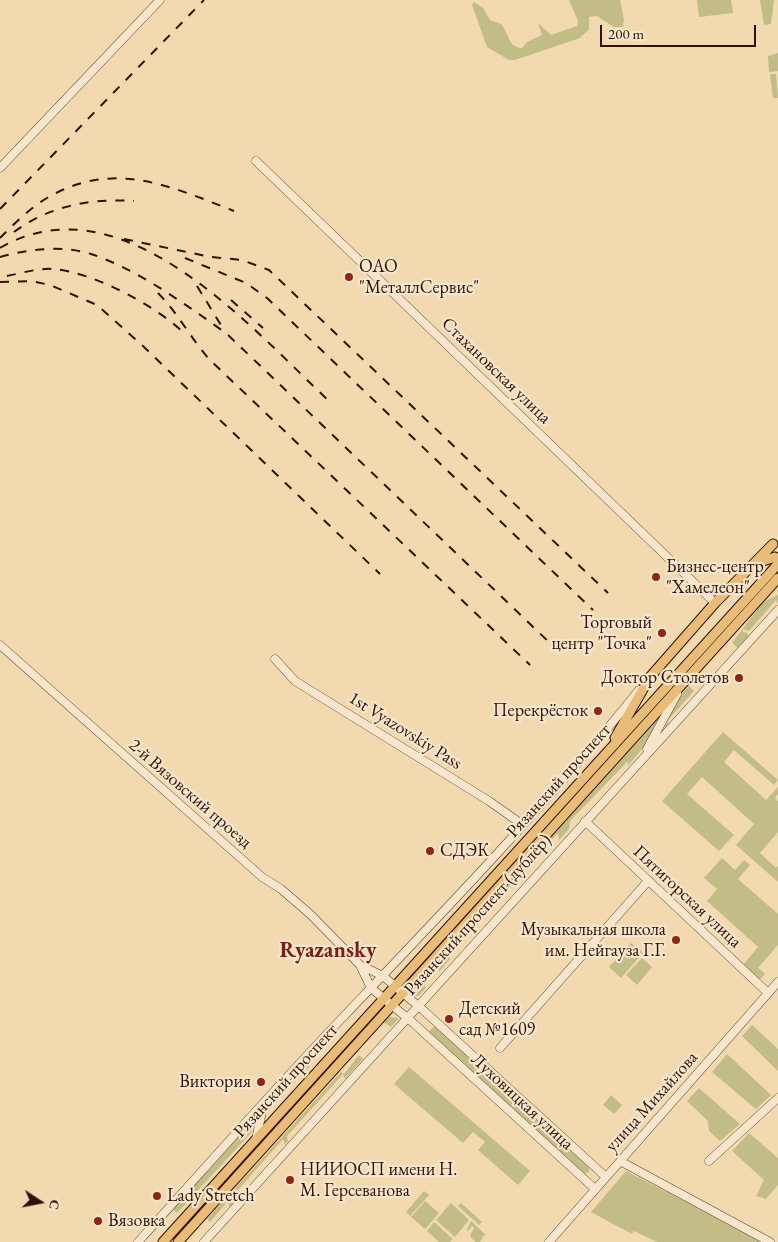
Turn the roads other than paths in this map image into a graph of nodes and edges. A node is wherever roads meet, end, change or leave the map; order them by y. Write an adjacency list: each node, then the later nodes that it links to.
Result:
1 (160, 0): 3 (street)
2 (256, 160): 8 (street, Стахановская улица)
3 (0, 168)
4 (776, 542): 5 (main road); 6 (main road, Рязанский проспект (дублёр))
5 (777, 559): 6 (main road); 14 (main road, Рязанский проспект)
6 (750, 566): 8 (main road, Рязанский проспект (дублёр))
7 (778, 578): 13 (main road, Рязанский проспект)
8 (715, 603): 12 (main road, Рязанский проспект (дублёр))
9 (778, 610): 15 (street, Рязанский проспект (дублёр))
10 (0, 644): 19 (street, 2-й Вязовский проезд)
11 (275, 659): 17 (street, 1st Vyazovskiy Pass)
12 (650, 677): 14 (main road); 17 (street, Рязанский проспект (дублёр))
13 (680, 687): 15 (street); 24 (main road, Рязанский проспект)
14 (607, 752): 22 (main road, Рязанский проспект)
15 (638, 761): 16 (street, Рязанский проспект (дублёр))
16 (585, 821): 18 (street, Пятигорская улица); 28 (street, Рязанский проспект (дублёр))
17 (523, 825): 20 (street, Рязанский проспект (дублёр))
18 (648, 881): 25 (street, Пятигорская улица); 32 (street)
19 (360, 965): 20 (street, 2-й Вязовский проезд); 23 (street, 2-й Вязовский проезд)
20 (383, 976): 22 (street, 2-й Вязовский проезд); 23 (street, Рязанский проспект (дублёр))
21 (778, 982): 25 (street, улица Михайлова)
22 (394, 985): 24 (street, Луховицкая улица); 26 (main road, Рязанский проспект)
23 (371, 988): 26 (street, 2-й Вязовский проезд); 34 (street, Рязанский проспект (дублёр))
24 (402, 992): 27 (main road, Рязанский проспект); 28 (street, Луховицкая улица)
25 (768, 993): 36 (street, улица Михайлова)
26 (383, 997): 27 (street, Луховицкая улица); 35 (main road, Рязанский проспект)
27 (391, 1004): 29 (street, Луховицкая улица); 44 (main road, Рязанский проспект)
28 (418, 1006): 29 (street, Рязанский проспект (дублёр)); 30 (street, Луховицкая улица)
29 (408, 1018): 31 (street, Луховицкая улица); 45 (street, Рязанский проспект (дублёр))
30 (435, 1021): 31 (street); 38 (street, Луховицкая улица)
31 (424, 1032): 40 (street, Луховицкая улица)
32 (500, 1048)
33 (778, 1098): 37 (street)
34 (265, 1101): 35 (street); 42 (street, Рязанский проспект (дублёр))
35 (256, 1139): 43 (main road, Рязанский проспект)
36 (620, 1161): 39 (street, улица Михайлова); 47 (street)
37 (709, 1161)
38 (595, 1167): 39 (street, Луховицкая улица); 40 (street)
39 (606, 1177): 41 (street, улица Михайлова)
40 (583, 1179): 41 (street, Луховицкая улица)
41 (595, 1189): 46 (street, улица Михайлова)
42 (138, 1242)
43 (163, 1242)
44 (178, 1242)
45 (204, 1242)
46 (549, 1242)
47 (770, 1242)

